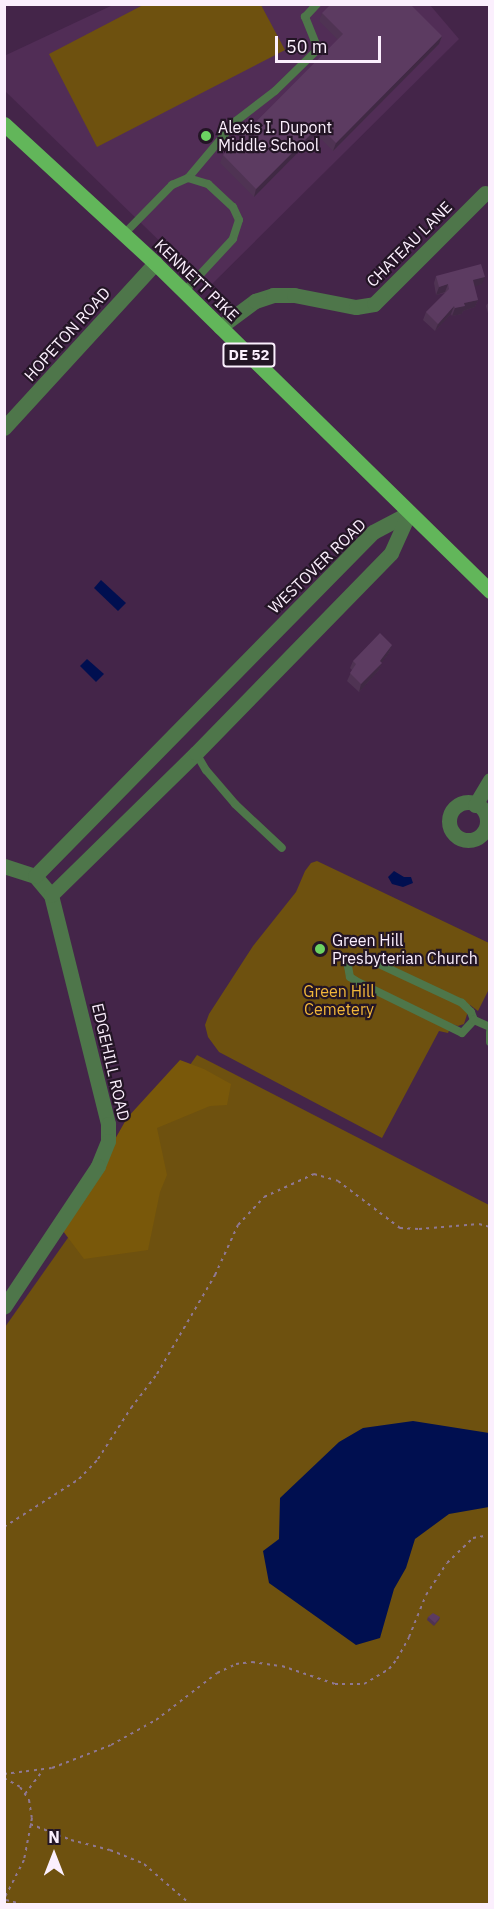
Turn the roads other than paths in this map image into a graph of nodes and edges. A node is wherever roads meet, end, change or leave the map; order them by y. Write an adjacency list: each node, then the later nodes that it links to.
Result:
1 (317, 4): 3 (lane)
2 (4, 124): 5 (main road, KENNETT PIKE / DE 52)
3 (188, 178): 5 (lane); 7 (lane)
4 (484, 193): 8 (street, CHATEAU LANE)
5 (124, 234): 6 (main road, KENNETT PIKE / DE 52)
6 (155, 263): 7 (main road, KENNETT PIKE / DE 52); 9 (street, HOPETON ROAD)
7 (184, 292): 8 (main road, KENNETT PIKE / DE 52)
8 (220, 327): 10 (main road, KENNETT PIKE / DE 52)
9 (4, 428)
10 (409, 513): 11 (main road, KENNETT PIKE / DE 52); 12 (street); 17 (street, WESTOVER ROAD)
11 (489, 591)
12 (196, 753): 15 (lane); 18 (street)
13 (489, 780): 14 (street)
14 (475, 805)
15 (282, 848)
16 (4, 866): 17 (street)
17 (34, 876): 18 (street, EDGEHILL ROAD)
18 (51, 895): 23 (street, EDGEHILL ROAD)
19 (474, 1020): 19 (lane); 20 (lane)
20 (489, 1027)
21 (489, 1032): 22 (lane)
22 (489, 1042)
23 (4, 1307)

